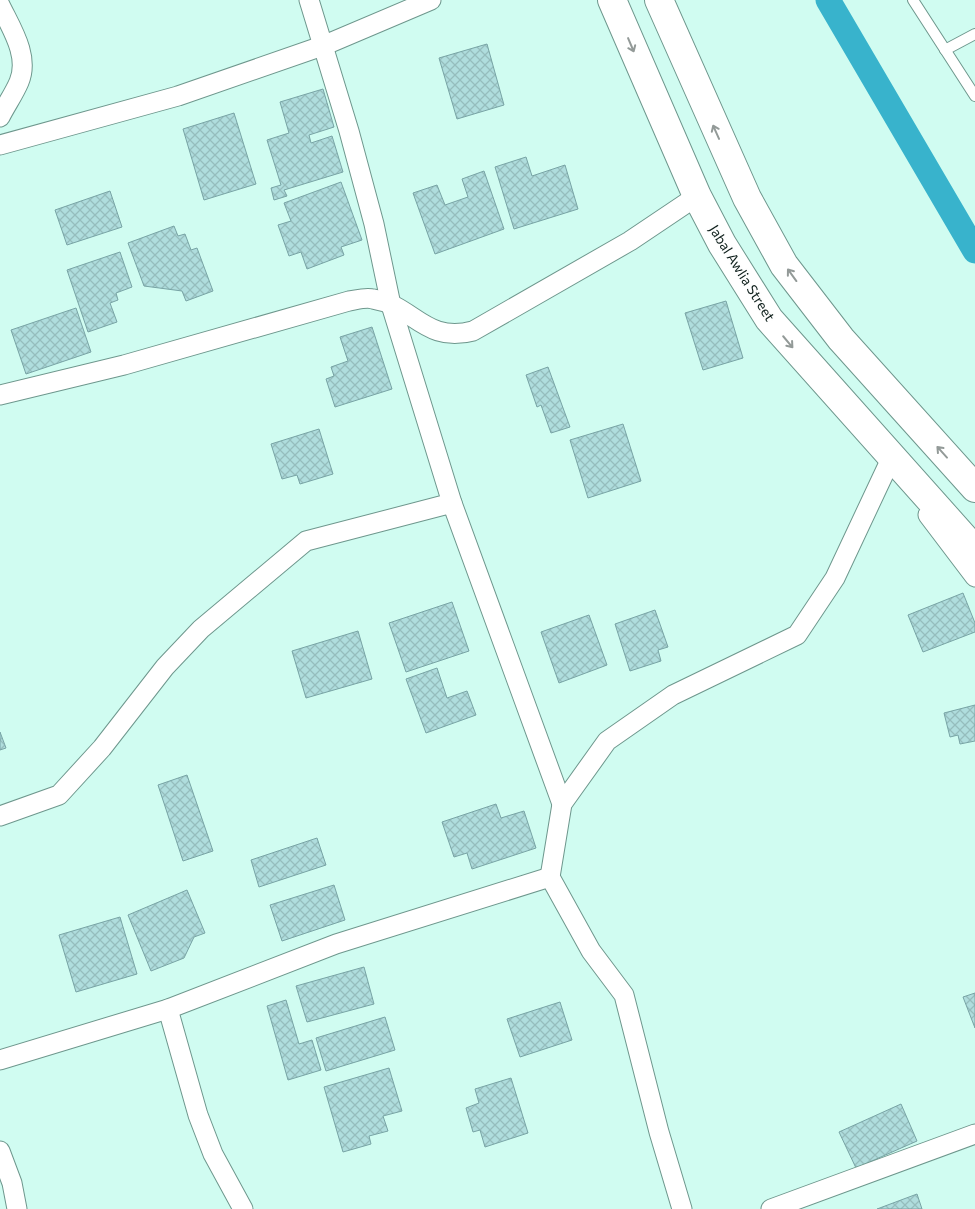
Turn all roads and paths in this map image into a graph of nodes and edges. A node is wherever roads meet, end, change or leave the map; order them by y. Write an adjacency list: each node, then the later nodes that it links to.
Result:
1 (309, 0): 8 (street)
2 (431, 0): 8 (street)
3 (612, 0): 13 (highway, Jabal Awlia Street, one-way to 13)
4 (658, 0): 18 (highway, one-way to 4)
5 (913, 0): 9 (lane)
6 (0, 5): 11 (street)
7 (975, 34): 9 (lane)
8 (325, 45): 12 (street); 14 (street)
9 (945, 50): 10 (lane)
10 (975, 96)
11 (0, 116)
12 (0, 145)
13 (697, 196): 14 (street); 15 (highway, Jabal Awlia Street, one-way to 15)
14 (391, 305): 16 (street); 19 (street)
15 (824, 382): 17 (street); 20 (highway, Jabal Awlia Street)
16 (0, 395)
17 (889, 463): 21 (street); 22 (street)
18 (975, 488)
19 (452, 503): 22 (street); 23 (street)
20 (975, 550)
21 (975, 577)
22 (562, 804): 24 (street)
23 (0, 816)
24 (550, 877): 25 (street); 31 (street)
25 (168, 1009): 26 (street); 30 (street)
26 (0, 1060)
27 (975, 1134): 32 (street)
28 (0, 1151): 29 (street)
29 (17, 1209)
30 (243, 1209)
31 (682, 1209)
32 (771, 1209)

